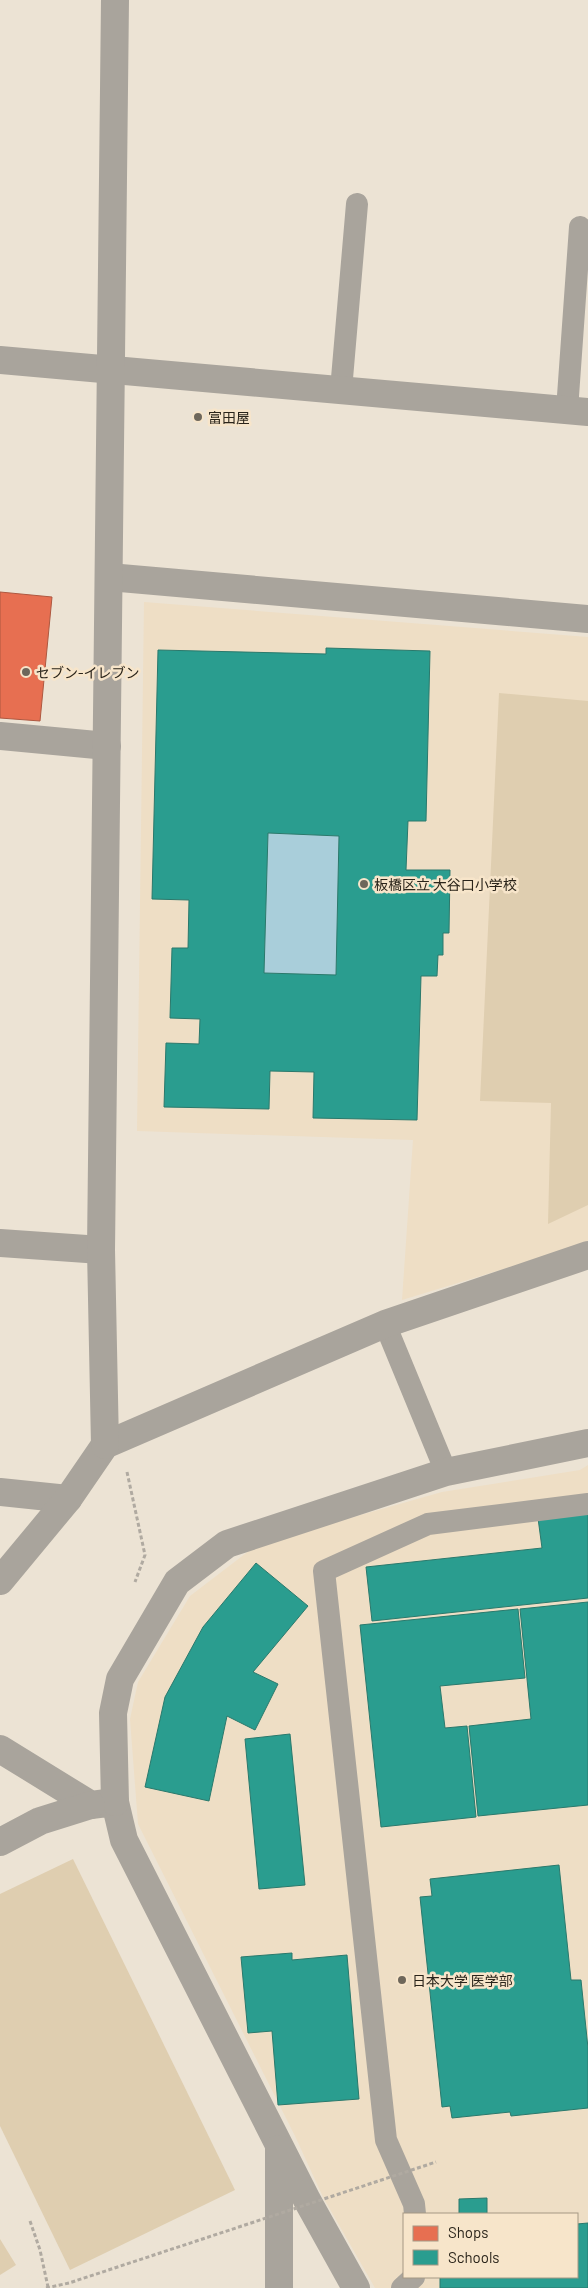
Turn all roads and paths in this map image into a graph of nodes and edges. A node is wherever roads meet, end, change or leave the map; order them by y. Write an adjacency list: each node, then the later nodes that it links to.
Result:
1 (115, 0): 5 (street)
2 (357, 204): 6 (lane)
3 (580, 227): 7 (lane)
4 (0, 360): 5 (street)
5 (112, 370): 6 (street); 8 (street)
6 (341, 390): 7 (street)
7 (577, 411)
8 (110, 577): 9 (street); 11 (street)
9 (588, 619)
10 (0, 736): 11 (street)
11 (107, 746): 13 (street)
12 (0, 1243): 13 (street)
13 (101, 1250): 17 (street)
14 (588, 1255): 15 (street)
15 (385, 1324): 17 (street); 18 (lane)
16 (588, 1443): 18 (street)
17 (105, 1445): 20 (street); 23 (path)
18 (446, 1472): 25 (street)
19 (0, 1492): 20 (street)
20 (68, 1498): 22 (street)
21 (588, 1504): 29 (lane)
22 (0, 1581)
23 (133, 1588)
24 (0, 1749): 25 (street)
25 (103, 1804): 26 (street); 27 (street)
26 (0, 1842)
27 (279, 2143): 33 (street); 34 (street)
28 (436, 2162): 32 (path, bridge)
29 (415, 2213)
30 (30, 2221): 32 (path)
31 (413, 2278): 35 (lane)
32 (47, 2288)
33 (279, 2288)
34 (356, 2288)
35 (402, 2288)

